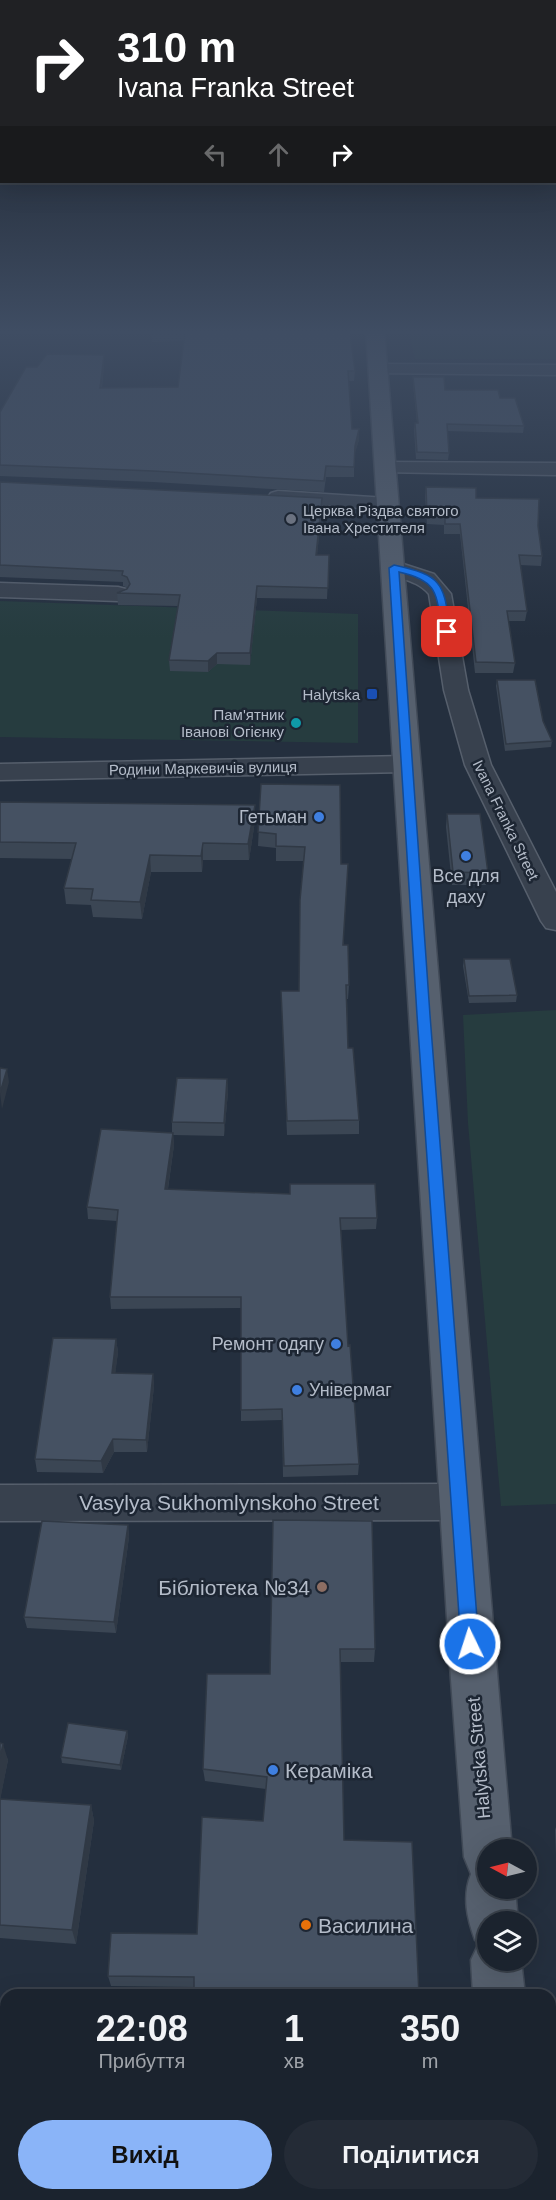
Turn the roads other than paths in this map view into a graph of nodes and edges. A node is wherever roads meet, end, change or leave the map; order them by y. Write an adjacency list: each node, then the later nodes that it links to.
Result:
1 (383, 433): 2 (main road, Halytska Street)
2 (386, 468): 3 (street); 5 (main road, Halytska Street)
3 (556, 469)
4 (260, 496): 5 (street)
5 (387, 504): 6 (main road, Halytska Street)
6 (394, 568): 9 (main road, Halytska Street); 11 (street, Ivana Franka Street)
7 (0, 590): 8 (street)
8 (117, 594)
9 (406, 764): 10 (street, Родини Маркевичів вулиця); 12 (main road, Halytska Street)
10 (0, 772)
11 (556, 921)
12 (459, 1502): 13 (street, Vasylya Sukhomlynskoho Street); 14 (main road, Halytska Street)
13 (0, 1503)
14 (487, 1839)
15 (497, 1971): 16 (main road)
16 (498, 1989)

